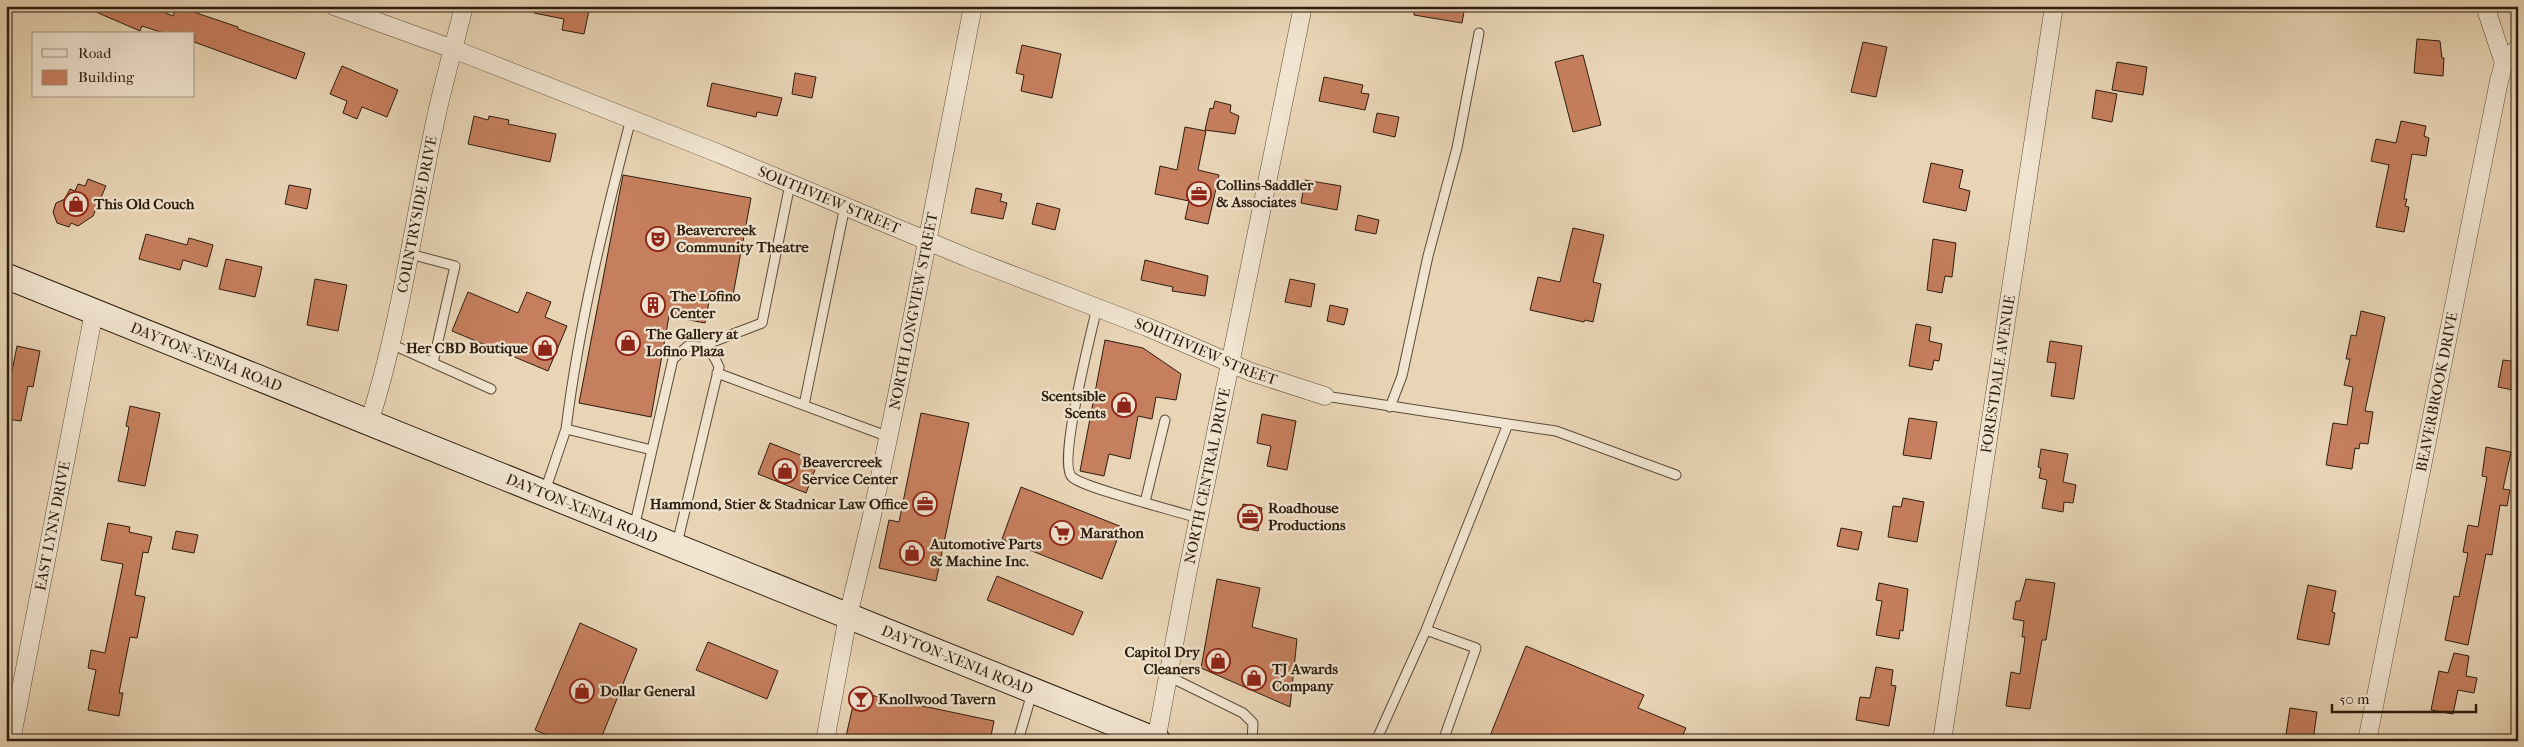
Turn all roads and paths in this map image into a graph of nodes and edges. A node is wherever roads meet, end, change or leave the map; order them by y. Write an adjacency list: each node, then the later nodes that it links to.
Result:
1 (334, 6): 9 (street, SOUTHVIEW STREET)
2 (464, 6): 9 (street, COUNTRYSIDE DRIVE)
3 (973, 6): 14 (street, NORTH LONGVIEW STREET)
4 (1304, 6): 22 (street, NORTH CENTRAL DRIVE)
5 (2054, 6): 51 (street, FORESTDALE AVENUE)
6 (2484, 6): 10 (street)
7 (1479, 33): 27 (lane)
8 (2518, 48): 10 (street)
9 (454, 49): 11 (street, SOUTHVIEW STREET); 15 (street, COUNTRYSIDE DRIVE)
10 (2504, 63): 52 (street, BEAVERBROOK DRIVE)
11 (631, 119): 12 (street, SOUTHVIEW STREET); 31 (lane)
12 (790, 184): 13 (street, SOUTHVIEW STREET); 20 (lane)
13 (844, 206): 14 (street, SOUTHVIEW STREET); 26 (lane)
14 (926, 240): 17 (street, SOUTHVIEW STREET); 32 (street, NORTH LONGVIEW STREET)
15 (410, 254): 19 (street, COUNTRYSIDE DRIVE); 21 (lane)
16 (6, 276): 18 (main road, DAYTON-XENIA ROAD)
17 (1097, 306): 22 (street, SOUTHVIEW STREET); 36 (lane)
18 (94, 312): 29 (main road, DAYTON-XENIA ROAD); 44 (street, EAST LYNN DRIVE)
19 (391, 344): 21 (lane); 29 (street, COUNTRYSIDE DRIVE)
20 (702, 346): 23 (lane); 33 (lane)
21 (433, 363): 24 (lane)
22 (1230, 363): 25 (street, SOUTHVIEW STREET); 37 (street, NORTH CENTRAL DRIVE)
23 (718, 373): 26 (lane); 39 (lane)
24 (491, 389)
25 (1325, 396): 27 (lane)
26 (804, 405): 32 (lane)
27 (1390, 407): 30 (lane)
28 (1165, 420): 36 (lane)
29 (370, 423): 35 (main road, DAYTON-XENIA ROAD)
30 (1508, 424): 34 (lane); 41 (lane)
31 (566, 429): 33 (lane); 35 (lane)
32 (889, 437): 40 (street, NORTH LONGVIEW STREET)
33 (652, 450): 38 (lane)
34 (1676, 475)
35 (544, 493): 38 (main road, DAYTON-XENIA ROAD)
36 (1145, 502): 37 (lane)
37 (1198, 518): 42 (street, NORTH CENTRAL DRIVE)
38 (634, 529): 39 (main road, DAYTON-XENIA ROAD)
39 (676, 546): 40 (main road, DAYTON-XENIA ROAD)
40 (848, 616): 43 (main road, DAYTON-XENIA ROAD); 45 (street, NORTH LONGVIEW STREET)
41 (1426, 630): 49 (lane); 50 (lane)
42 (1168, 676): 47 (street, NORTH CENTRAL DRIVE); 48 (lane)
43 (1033, 690): 46 (lane); 47 (main road, DAYTON-XENIA ROAD)
44 (11, 741)
45 (824, 741)
46 (1018, 741)
47 (1157, 741)
48 (1252, 741)
49 (1376, 741)
50 (1443, 741)
51 (1942, 741)
52 (2367, 741)

